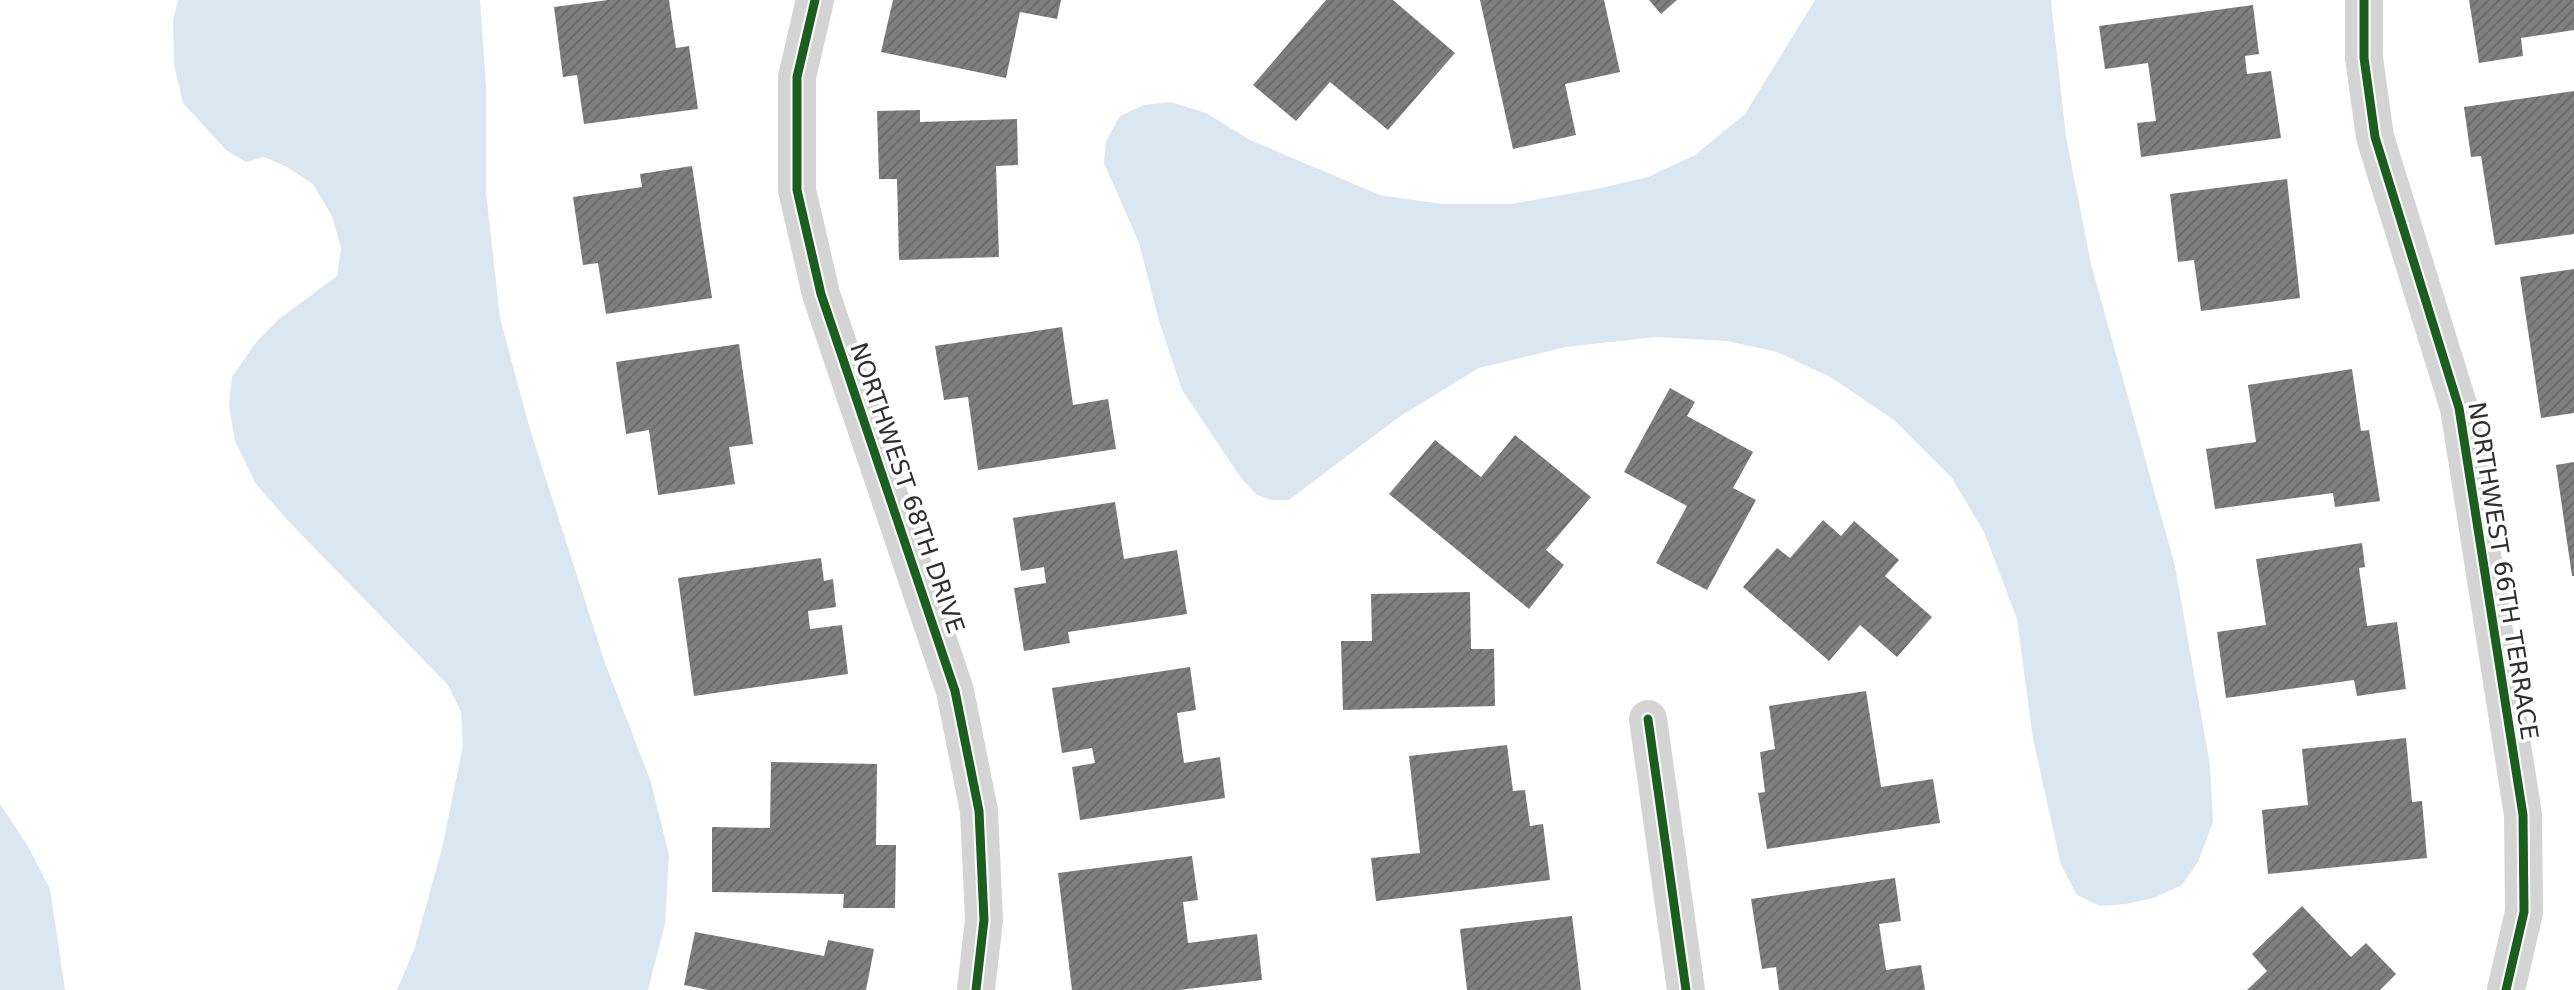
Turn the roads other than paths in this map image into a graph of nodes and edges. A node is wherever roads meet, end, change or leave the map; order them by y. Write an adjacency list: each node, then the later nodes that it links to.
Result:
1 (815, 0): 4 (street, NORTHWEST 68TH DRIVE)
2 (2364, 0): 6 (street, NORTHWEST 66TH TERRACE)
3 (1648, 719): 5 (street)
4 (976, 990)
5 (1686, 990)
6 (2506, 990)

